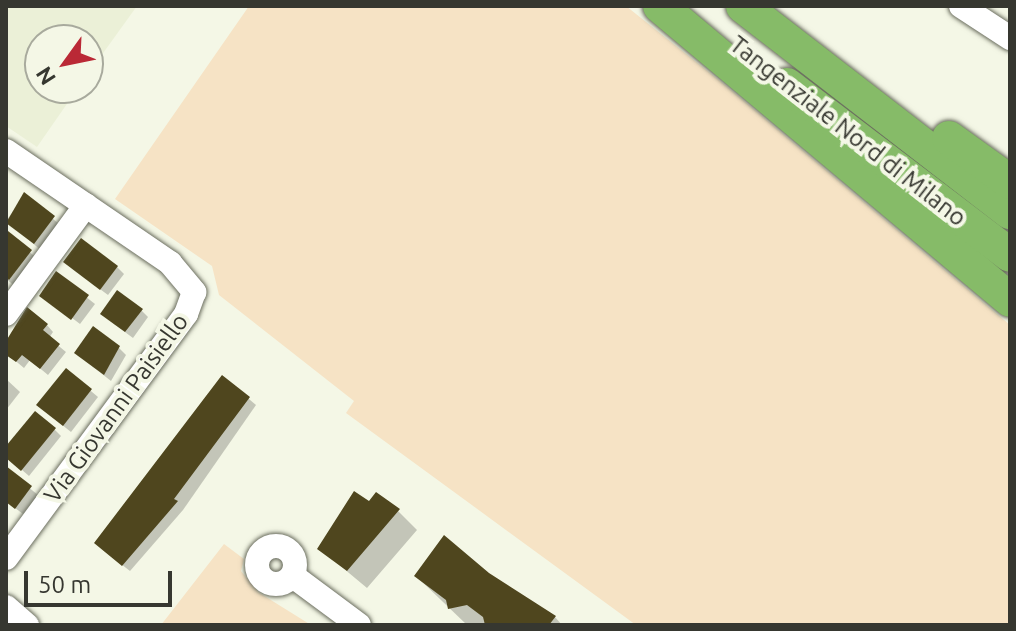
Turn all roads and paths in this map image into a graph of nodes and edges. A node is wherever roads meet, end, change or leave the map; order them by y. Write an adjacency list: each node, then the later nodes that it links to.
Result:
1 (660, 6): 12 (highway)
2 (686, 6): 11 (highway, Tangenziale Nord di Milano)
3 (743, 6): 6 (highway, Tangenziale Nord di Milano)
4 (961, 6): 5 (street)
5 (1010, 38)
6 (814, 60): 8 (highway); 10 (highway, Tangenziale Nord di Milano)
7 (6, 151): 9 (street, Via Giovanni Paisiello)
8 (1010, 182)
9 (86, 205): 13 (street); 14 (street, Via Giovanni Paisiello)
10 (1010, 212)
11 (1010, 255)
12 (1010, 300)
13 (6, 314)
14 (6, 558)
15 (294, 572): 18 (street)
16 (6, 607): 17 (street)
17 (27, 625)
18 (359, 625)

